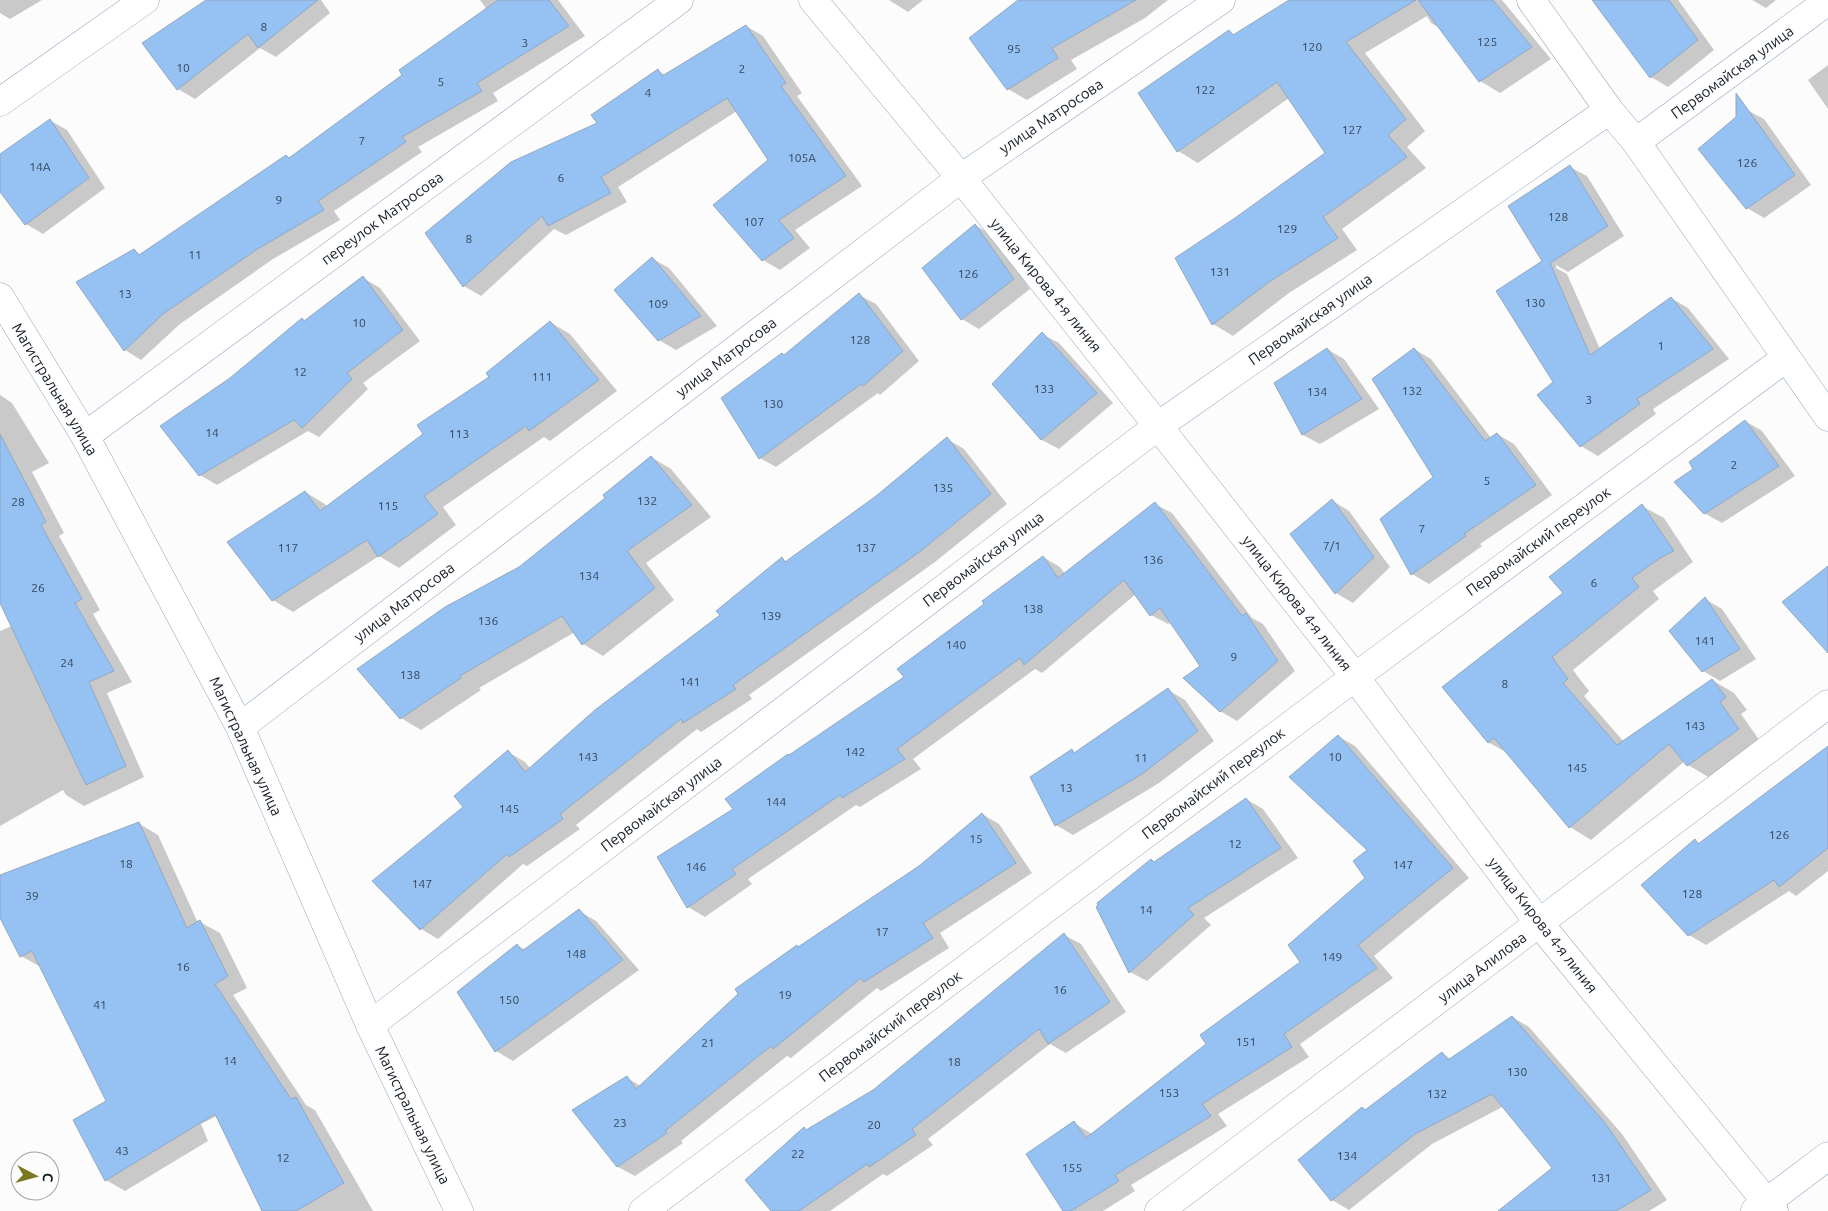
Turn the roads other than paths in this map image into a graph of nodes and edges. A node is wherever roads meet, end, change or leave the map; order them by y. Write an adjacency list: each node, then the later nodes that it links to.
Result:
1 (145, 0): 7 (street)
2 (680, 0): 15 (street, переулок Матросова)
3 (813, 0): 10 (street, улица Кирова 4-я линия)
4 (1221, 0): 10 (street, улица Матросова)
5 (1531, 0): 8 (street)
6 (1828, 1): 9 (street, Первомайская улица)
7 (0, 102)
8 (1609, 110): 9 (street); 14 (street, Первомайская улица)
9 (1636, 142): 12 (street)
10 (960, 178): 14 (street, улица Кирова 4-я линия); 18 (street, улица Матросова)
11 (0, 297): 15 (street, Магистральная улица)
12 (1786, 358): 13 (street); 16 (street, Первомайский переулок)
13 (1828, 417)
14 (1158, 426): 16 (street, улица Кирова 4-я линия); 20 (street, Первомайская улица)
15 (85, 436): 18 (street, Магистральная улица)
16 (1355, 677): 19 (street, улица Кирова 4-я линия); 24 (street, Первомайский переулок)
17 (1828, 704): 19 (street, улица Алилова)
18 (240, 727): 20 (street, Магистральная улица)
19 (1539, 923): 22 (street, улица Кирова 4-я линия); 25 (street, улица Алилова)
20 (370, 1025): 23 (street, Магистральная улица)
21 (1828, 1156): 22 (street)
22 (1766, 1208)
23 (460, 1211)
24 (643, 1211)
25 (1159, 1211)

